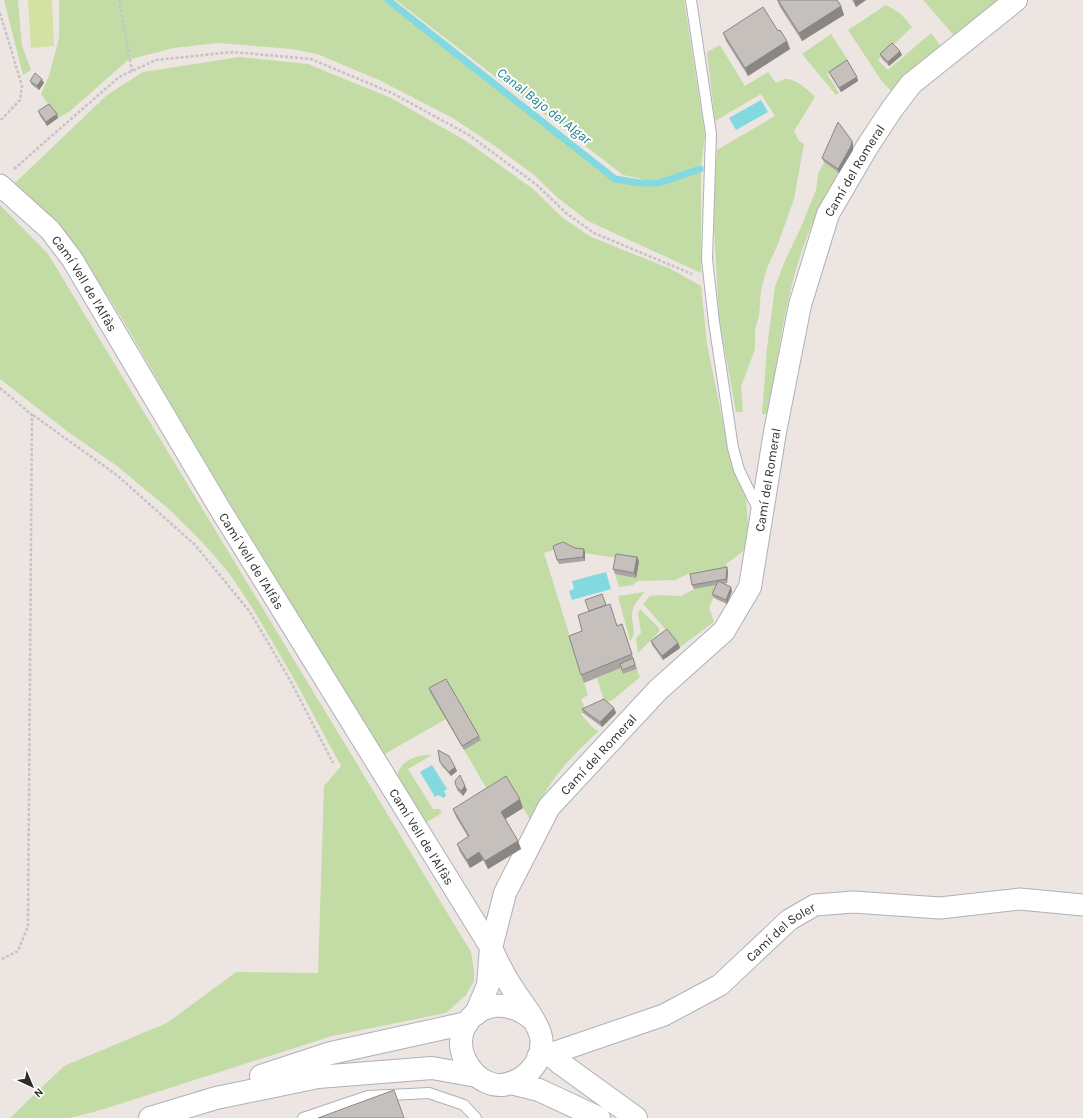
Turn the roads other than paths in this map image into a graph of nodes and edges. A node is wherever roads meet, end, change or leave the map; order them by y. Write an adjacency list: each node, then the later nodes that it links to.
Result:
1 (691, 0): 4 (lane)
2 (1016, 0): 4 (street, Camí del Romeral)
3 (6, 178): 6 (street, Camí Vell de l'Alfàs)
4 (762, 516): 6 (street, Camí del Romeral)
5 (1083, 904): 9 (street, Camí del Soler)
6 (491, 948): 7 (street, Camí del Romeral); 8 (street)
7 (472, 1018): 8 (street); 10 (street); 12 (street)
8 (531, 1018): 9 (street)
9 (543, 1053): 11 (street); 17 (street)
10 (477, 1076): 11 (street); 12 (street)
11 (511, 1083): 16 (street)
12 (216, 1098): 13 (street)
13 (150, 1118)
14 (303, 1118): 15 (lane)
15 (476, 1118)
16 (599, 1118)
17 (636, 1118)

